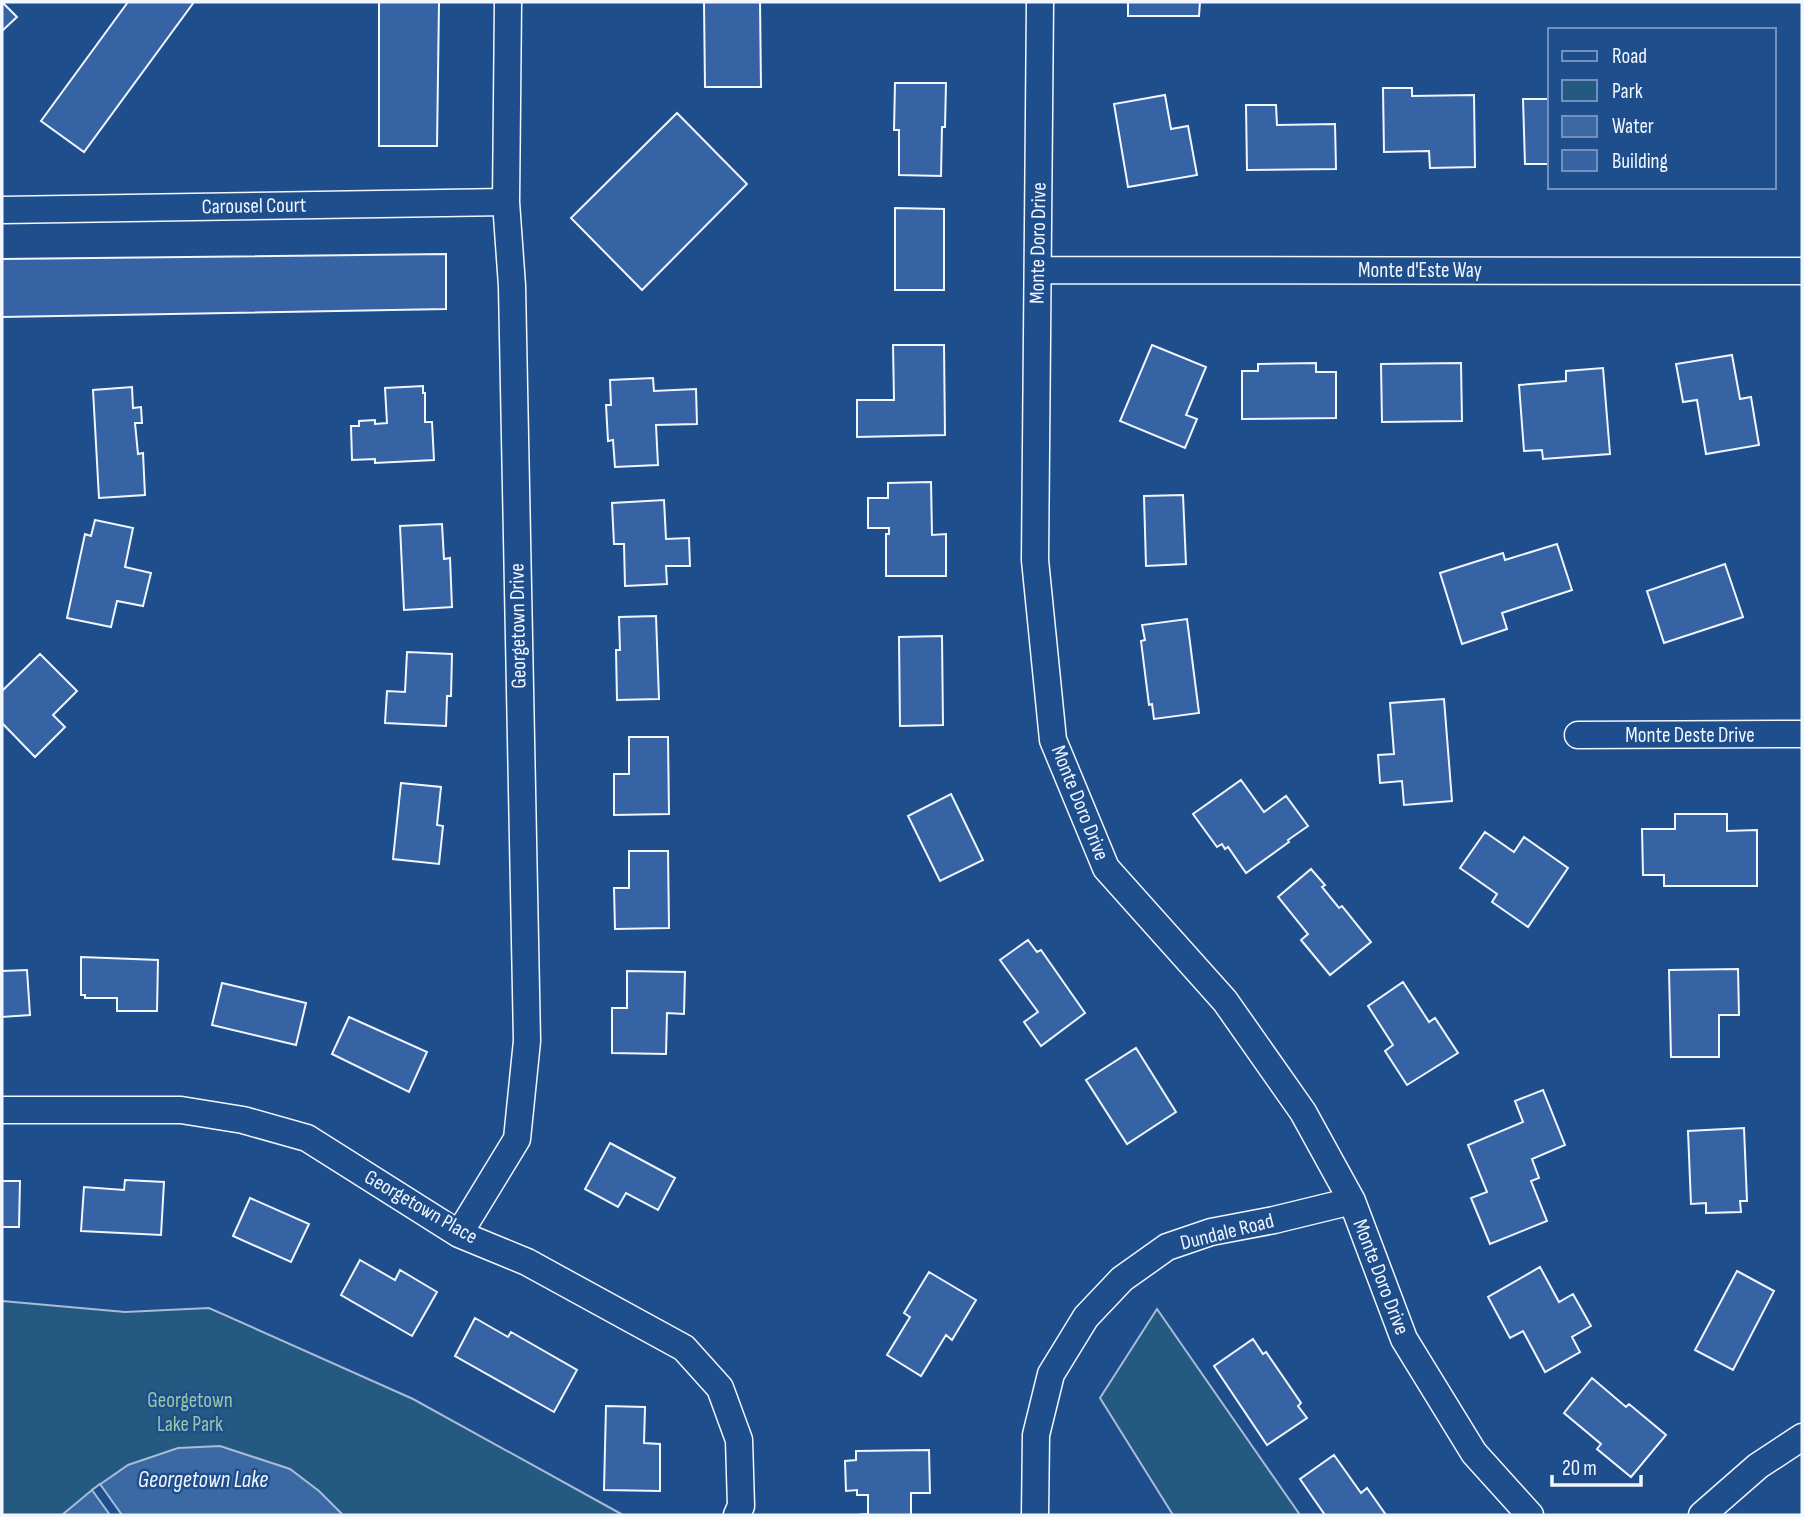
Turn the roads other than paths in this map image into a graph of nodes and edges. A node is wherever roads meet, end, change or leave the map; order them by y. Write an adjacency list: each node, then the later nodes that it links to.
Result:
1 (508, 2): 3 (street, Georgetown Drive)
2 (1040, 2): 5 (street, Monte Doro Drive)
3 (506, 202): 4 (street, Carousel Court); 11 (street, Georgetown Drive)
4 (2, 210)
5 (1038, 270): 6 (street, Monte d'Este Way); 10 (street, Monte Doro Drive)
6 (1802, 271)
7 (1802, 734): 8 (street, Monte Deste Drive)
8 (1578, 736)
9 (2, 1110): 11 (street, Georgetown Place)
10 (1352, 1201): 14 (street, Dundale Road); 15 (street, Monte Doro Drive)
11 (458, 1234): 13 (street, Georgetown Place)
12 (1802, 1437): 16 (street)
13 (737, 1515)
14 (1035, 1515)
15 (1530, 1515)
16 (1702, 1515)

